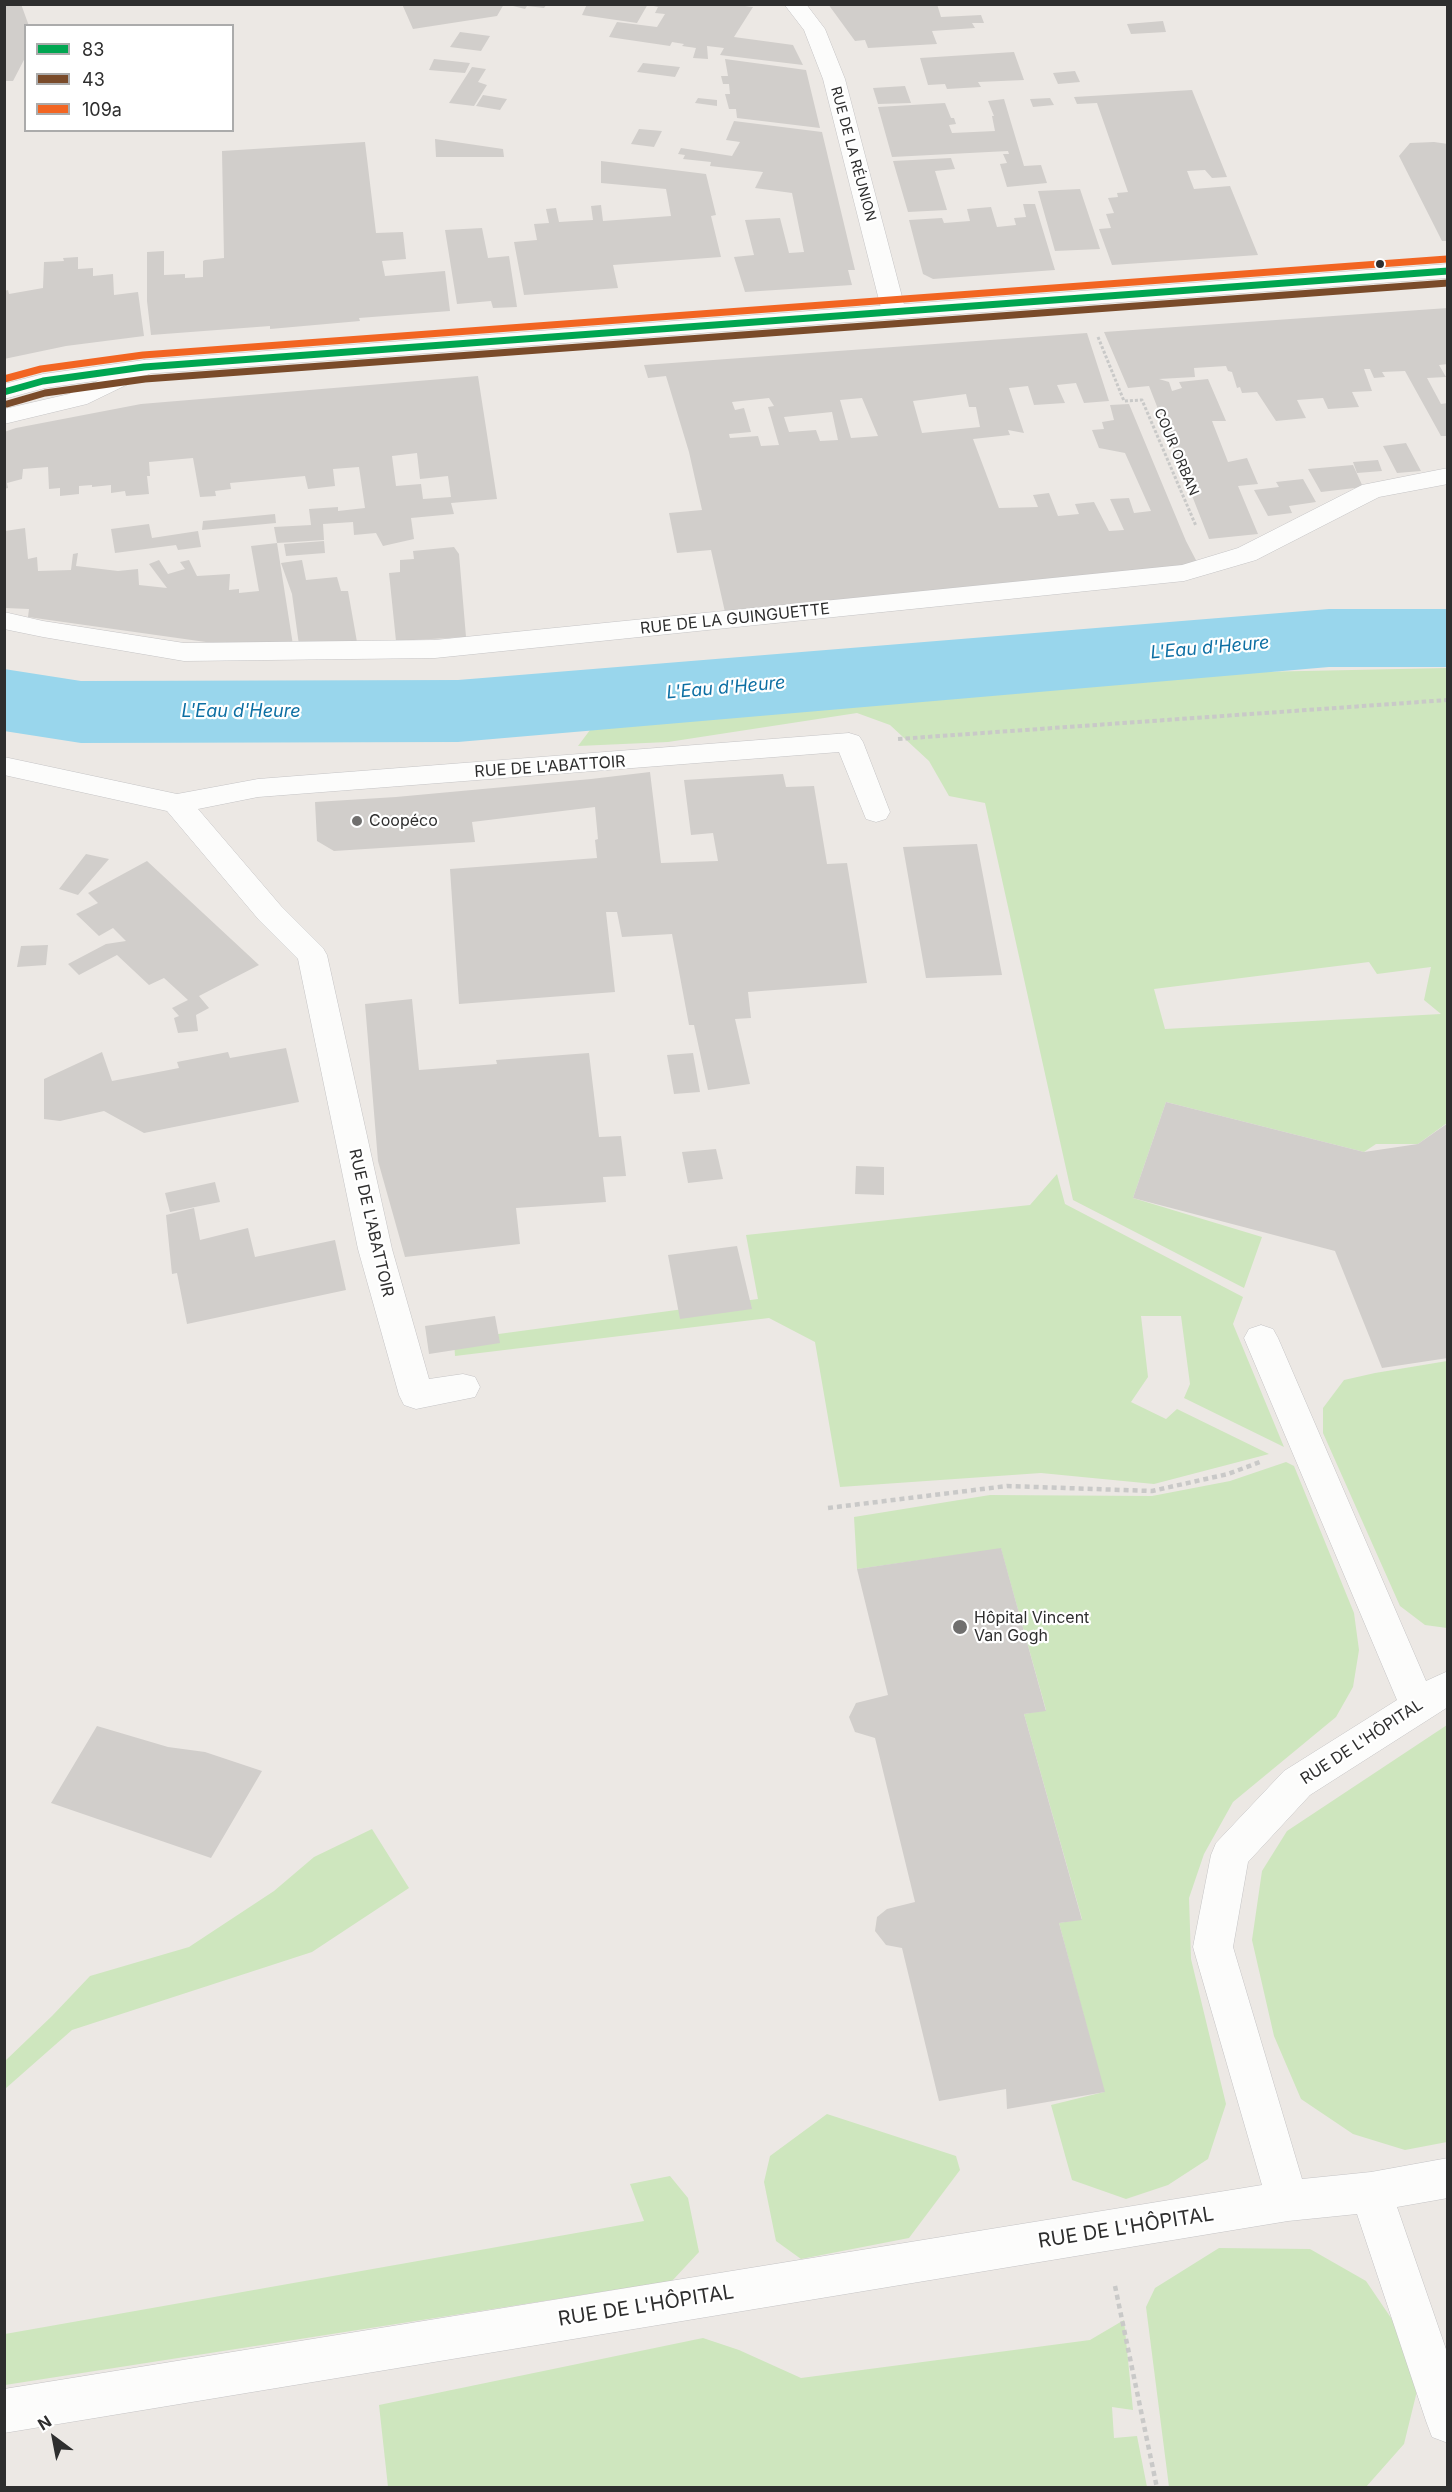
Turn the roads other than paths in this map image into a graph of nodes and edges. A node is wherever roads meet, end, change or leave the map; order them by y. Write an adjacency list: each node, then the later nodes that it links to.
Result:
1 (794, 4): 3 (street, RUE DE LA RÉUNION)
2 (1448, 271): 3 (street)
3 (894, 312): 4 (street)
4 (144, 367): 5 (street); 8 (street)
5 (43, 381): 6 (street); 7 (street)
6 (4, 386)
7 (4, 392)
8 (4, 417)
9 (1448, 476): 10 (street, RUE DE LA GUINGUETTE)
10 (4, 620)
11 (4, 766): 12 (street, RUE DE L'ABATTOIR)
12 (177, 804): 13 (street, RUE DE L'ABATTOIR); 15 (street, RUE DE L'ABATTOIR)
13 (876, 812)
14 (1262, 1338): 16 (street)
15 (463, 1387)
16 (1433, 1696): 19 (street, RUE DE L'HÔPITAL)
17 (1448, 2178): 18 (street, RUE DE L'HÔPITAL)
18 (1371, 2192): 19 (street, RUE DE L'HÔPITAL); 21 (street)
19 (1288, 2201): 20 (street, RUE DE L'HÔPITAL)
20 (4, 2411)
21 (1448, 2421)

